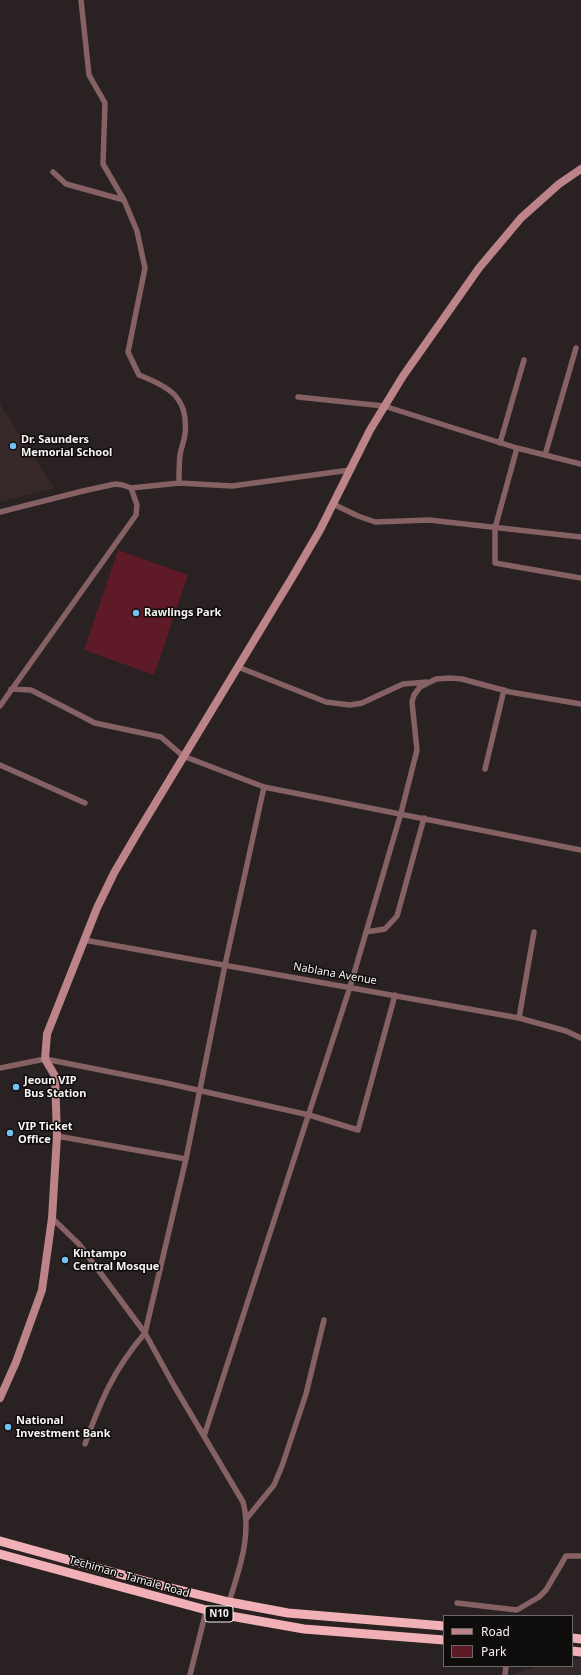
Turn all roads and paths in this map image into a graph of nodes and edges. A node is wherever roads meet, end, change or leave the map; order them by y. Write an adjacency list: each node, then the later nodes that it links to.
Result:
1 (81, 0): 4 (street)
2 (581, 169): 8 (main road)
3 (53, 172): 4 (street)
4 (124, 200): 14 (street)
5 (576, 348): 11 (street)
6 (524, 360): 9 (street)
7 (298, 397): 8 (street)
8 (384, 406): 9 (street); 13 (main road)
9 (500, 443): 10 (street)
10 (517, 448): 11 (street); 18 (street)
11 (545, 455): 12 (street)
12 (581, 464)
13 (350, 470): 14 (street); 16 (main road)
14 (179, 483): 15 (street)
15 (131, 488): 17 (street); 23 (street)
16 (333, 504): 18 (street); 21 (main road)
17 (0, 512)
18 (495, 528): 19 (street); 20 (street)
19 (581, 538)
20 (581, 578)
21 (238, 667): 22 (street); 27 (main road)
22 (428, 682): 24 (street); 32 (street)
23 (11, 689): 26 (street); 27 (street)
24 (504, 690): 25 (street); 29 (street)
25 (581, 704)
26 (0, 706)
27 (183, 756): 30 (street); 37 (main road)
28 (0, 765): 31 (street)
29 (485, 769)
30 (264, 787): 32 (street); 38 (street)
31 (85, 803)
32 (401, 813): 33 (street); 35 (street)
33 (424, 818): 34 (street); 35 (street)
34 (581, 850)
35 (366, 932): 39 (street)
36 (534, 932): 41 (street)
37 (84, 940): 38 (street, Nablana Avenue); 43 (main road)
38 (225, 965): 39 (street, Nablana Avenue); 45 (street)
39 (350, 987): 40 (street, Nablana Avenue); 46 (street)
40 (395, 995): 41 (street, Nablana Avenue); 46 (street)
41 (518, 1018): 42 (street, Nablana Avenue)
42 (581, 1038)
43 (45, 1059): 44 (street); 45 (street); 47 (main road)
44 (0, 1068)
45 (198, 1091): 46 (street); 48 (street)
46 (309, 1115): 53 (street)
47 (57, 1136): 48 (street); 49 (main road)
48 (186, 1159): 51 (street)
49 (52, 1218): 51 (street); 52 (main road)
50 (324, 1320): 55 (street)
51 (145, 1333): 53 (street); 54 (street)
52 (0, 1398)
53 (204, 1436): 55 (street)
54 (85, 1444)
55 (247, 1518): 60 (street)
56 (0, 1541): 59 (highway, Techiman - Tamale Road / N10)
57 (0, 1554): 62 (highway, Techiman - Tamale Road / N10)
58 (581, 1556): 61 (street)
59 (210, 1597): 60 (highway, Techiman - Tamale Road / N10); 62 (highway)
60 (229, 1602): 63 (highway, Techiman - Tamale Road / N10)
61 (457, 1604)
62 (206, 1611): 64 (highway, Techiman - Tamale Road / N10); 65 (street)
63 (443, 1626)
64 (443, 1640)
65 (190, 1675)

